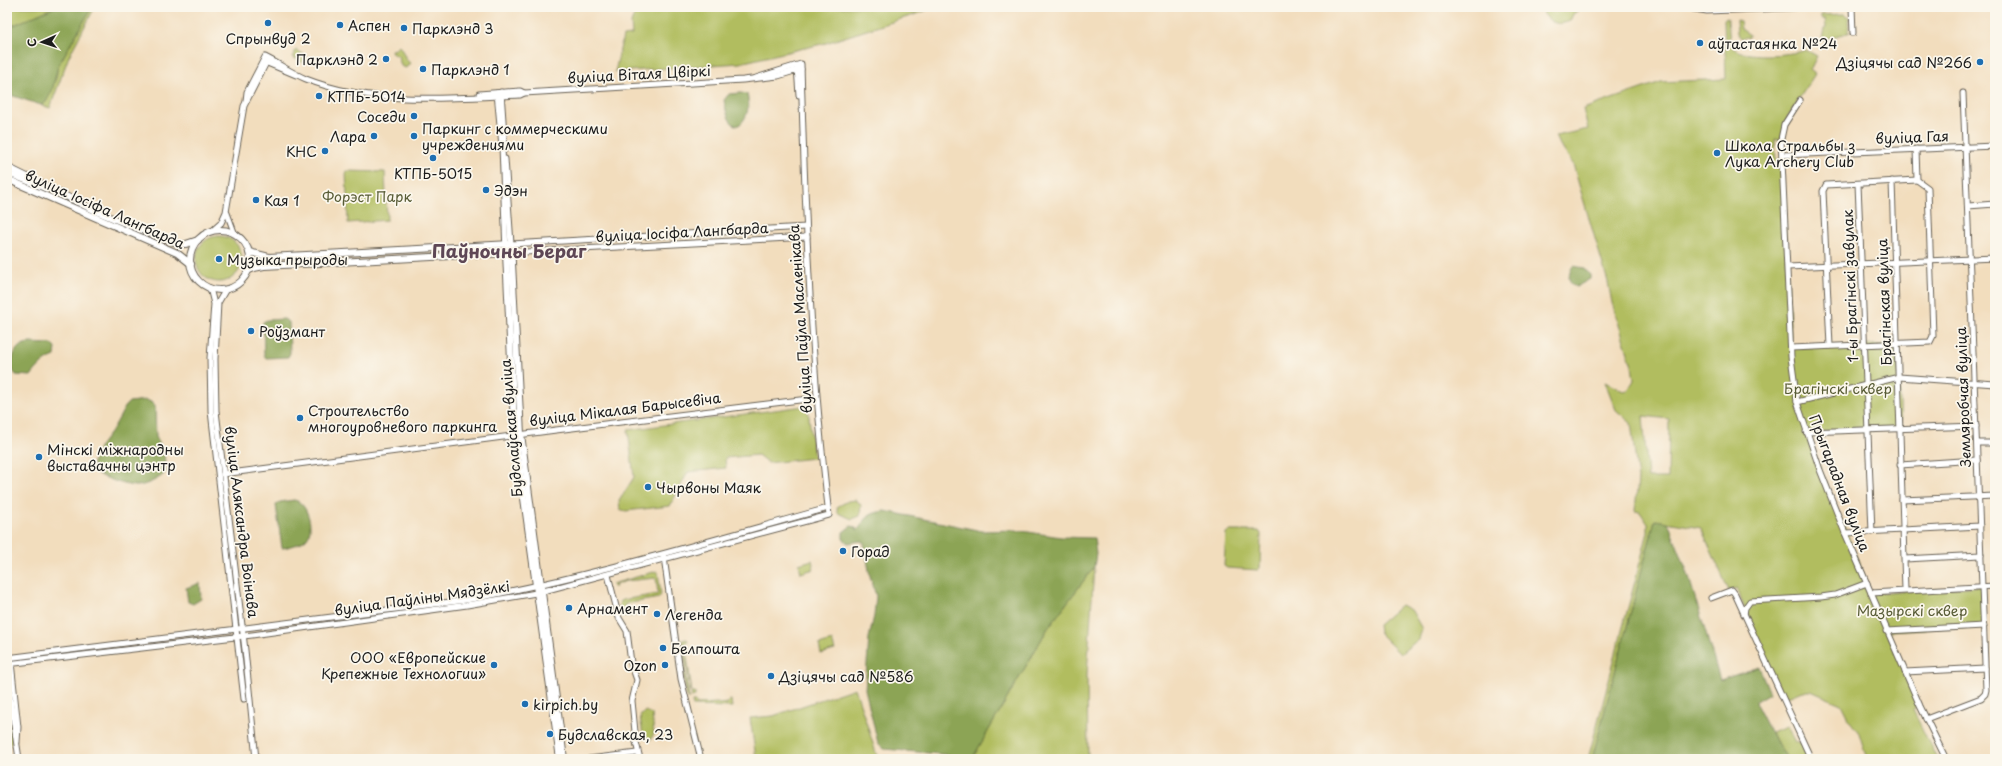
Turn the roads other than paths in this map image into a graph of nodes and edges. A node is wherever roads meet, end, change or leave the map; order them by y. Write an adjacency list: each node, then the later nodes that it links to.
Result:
1 (1682, 7): 2 (street)
2 (1810, 7)
3 (1852, 7): 4 (street)
4 (1853, 32)
5 (799, 67): 7 (street, вуліца Віталя Цвіркі); 23 (street, вуліца Паўла Масленікава)
6 (1963, 93): 9 (street, Земляробчая вуліца)
7 (499, 94): 22 (street, вуліца Віталя Цвіркі); 28 (street, Будслаўская вуліца)
8 (1800, 100): 12 (street, Прыгарадная вуліца)
9 (1966, 146): 10 (street, вуліца Гая); 11 (street, вуліца Гая); 20 (street, Земляробчая вуліца)
10 (1995, 146)
11 (1916, 149): 12 (street, вуліца Гая); 16 (street)
12 (1782, 155): 38 (street, Прыгарадная вуліца)
13 (7, 167): 21 (main road, вуліца Іосіфа Лангбарда)
14 (7, 173): 21 (street)
15 (7, 179): 35 (main road, вуліца Іосіфа Лангбарда)
16 (1917, 180): 17 (street); 33 (street)
17 (1892, 181): 18 (street); 34 (street, Брагінская вуліца)
18 (1858, 184): 36 (street, 1-ы Брагінскі завулак); 37 (street)
19 (1995, 204): 20 (street)
20 (1968, 206): 32 (street, Земляробчая вуліца)
21 (98, 212): 27 (main road, вуліца Іосіфа Лангбарда)
22 (226, 212): 24 (street); 25 (street)
23 (806, 227): 26 (street, вуліца Паўла Масленікава); 28 (street, вуліца Іосіфа Лангбарда)
24 (212, 231): 25 (main road); 27 (main road)
25 (234, 232): 29 (main road)
26 (807, 237): 30 (street, вуліца Іосіфа Лангбарда); 50 (street, вуліца Паўла Масленікава)
27 (198, 240): 35 (main road)
28 (509, 244): 29 (main road, вуліца Іосіфа Лангбарда); 30 (main road, Будслаўская вуліца)
29 (249, 252): 39 (main road)
30 (509, 252): 39 (main road, вуліца Іосіфа Лангбарда); 56 (main road, Будслаўская вуліца)
31 (1995, 258): 32 (street)
32 (1970, 259): 33 (street); 47 (street, Земляробчая вуліца)
33 (1931, 261): 34 (street); 42 (street)
34 (1895, 263): 36 (street); 42 (street, Брагінская вуліца)
35 (191, 264): 40 (main road)
36 (1862, 265): 37 (street); 43 (street, 1-ы Брагінскі завулак)
37 (1825, 266): 38 (street); 44 (street)
38 (1788, 268): 45 (street, Прыгарадная вуліца)
39 (248, 271): 41 (main road)
40 (210, 288): 41 (main road); 62 (street, вуліца Аляксандра Воінава)
41 (226, 289): 61 (street, вуліца Аляксандра Воінава)
42 (1898, 344): 43 (street); 46 (street, Брагінская вуліца)
43 (1864, 345): 44 (street); 49 (street, 1-ы Брагінскі завулак)
44 (1830, 346): 45 (street)
45 (1791, 348): 51 (street, Прыгарадная вуліца)
46 (1899, 378): 47 (street); 49 (street); 53 (street, Брагінская вуліца)
47 (1974, 382): 48 (street); 52 (street, Земляробчая вуліца)
48 (1995, 384)
49 (1867, 385): 51 (street); 54 (street, 1-ы Брагінскі завулак)
50 (816, 398): 56 (street, вуліца Мікалая Барысевіча); 66 (street, вуліца Паўла Масленікава)
51 (1797, 402): 55 (street, Прыгарадная вуліца)
52 (1976, 426): 53 (street); 57 (street, Земляробчая вуліца)
53 (1900, 429): 54 (street); 60 (street, Брагінская вуліца)
54 (1868, 430): 55 (street); 70 (street, 1-ы Брагінскі завулак)
55 (1806, 432): 71 (street, Прыгарадная вуліца)
56 (518, 435): 61 (street, вуліца Мікалая Барысевіча); 77 (main road, Будслаўская вуліца)
57 (1977, 443): 58 (street); 59 (street, Земляробчая вуліца)
58 (1995, 443)
59 (1977, 460): 60 (street); 63 (street, Земляробчая вуліца)
60 (1900, 464): 65 (street, Брагінская вуліца)
61 (224, 474): 62 (street, вуліца Аляксандра Воінава)
62 (223, 493): 86 (street, вуліца Аляксандра Воінава); 87 (street, вуліца Аляксандра Воінава)
63 (1979, 496): 64 (street); 65 (street); 68 (street, Земляробчая вуліца)
64 (1995, 496)
65 (1902, 500): 69 (street, Брагінская вуліца)
66 (828, 508): 67 (street, вуліца Паўла Масленікава); 73 (street, вуліца Паўліны Мядзёлкі)
67 (829, 516): 73 (street, вуліца Паўліны Мядзёлкі)
68 (1980, 526): 69 (street); 72 (street, Земляробчая вуліца)
69 (1903, 530): 70 (street); 74 (street, Брагінская вуліца)
70 (1872, 532): 71 (street)
71 (1845, 533): 76 (street, Прыгарадная вуліца)
72 (1981, 555): 74 (street); 78 (street, Земляробчая вуліца)
73 (664, 557): 75 (street, вуліца Паўліны Мядзёлкі); 77 (street, вуліца Паўліны Мядзёлкі); 106 (street)
74 (1904, 559): 80 (street, Брагінская вуліца)
75 (608, 575): 81 (street, вуліца Паўліны Мядзёлкі); 99 (street)
76 (1867, 583): 82 (street, Прыгарадная вуліца); 84 (street)
77 (538, 585): 81 (main road, Будслаўская вуліца); 86 (street, вуліца Паўліны Мядзёлкі)
78 (1982, 586): 79 (street); 80 (street); 85 (street, Земляробчая вуліца)
79 (1995, 586)
80 (1906, 590): 82 (street)
81 (539, 593): 89 (street, вуліца Паўліны Мядзёлкі); 102 (main road, Будслаўская вуліца); 103 (main road, Будслаўская вуліца)
82 (1871, 593): 88 (street, Прыгарадная вуліца)
83 (1711, 598): 84 (street)
84 (1744, 615): 107 (street)
85 (1984, 626): 88 (street); 93 (street, Земляробчая вуліца)
86 (243, 628): 87 (street, вуліца Паўліны Мядзёлкі); 89 (street, вуліца Аляксандра Воінава)
87 (236, 629): 90 (street, вуліца Аляксандра Воінава); 91 (street, вуліца Паўліны Мядзёлкі)
88 (1886, 631): 94 (street, Прыгарадная вуліца)
89 (243, 635): 90 (street, вуліца Паўліны Мядзёлкі); 101 (street, вуліца Аляксандра Воінава)
90 (236, 636): 92 (street, вуліца Паўліны Мядзёлкі); 96 (street, вуліца Аляксандра Воінава)
91 (9, 657): 92 (street)
92 (9, 664): 98 (street)
93 (1985, 668): 94 (street); 97 (street, Земляробчая вуліца)
94 (1905, 672): 97 (street, Прыгарадная вуліца)
95 (7, 678): 98 (street)
96 (244, 699)
97 (1926, 720): 108 (street, Прыгарадная вуліца)
98 (17, 742): 100 (street)
99 (637, 753): 104 (street); 105 (street)
100 (19, 759)
101 (256, 759)
102 (560, 759)
103 (564, 759)
104 (589, 759)
105 (640, 759)
106 (701, 759)
107 (1810, 759)
108 (1946, 759)

